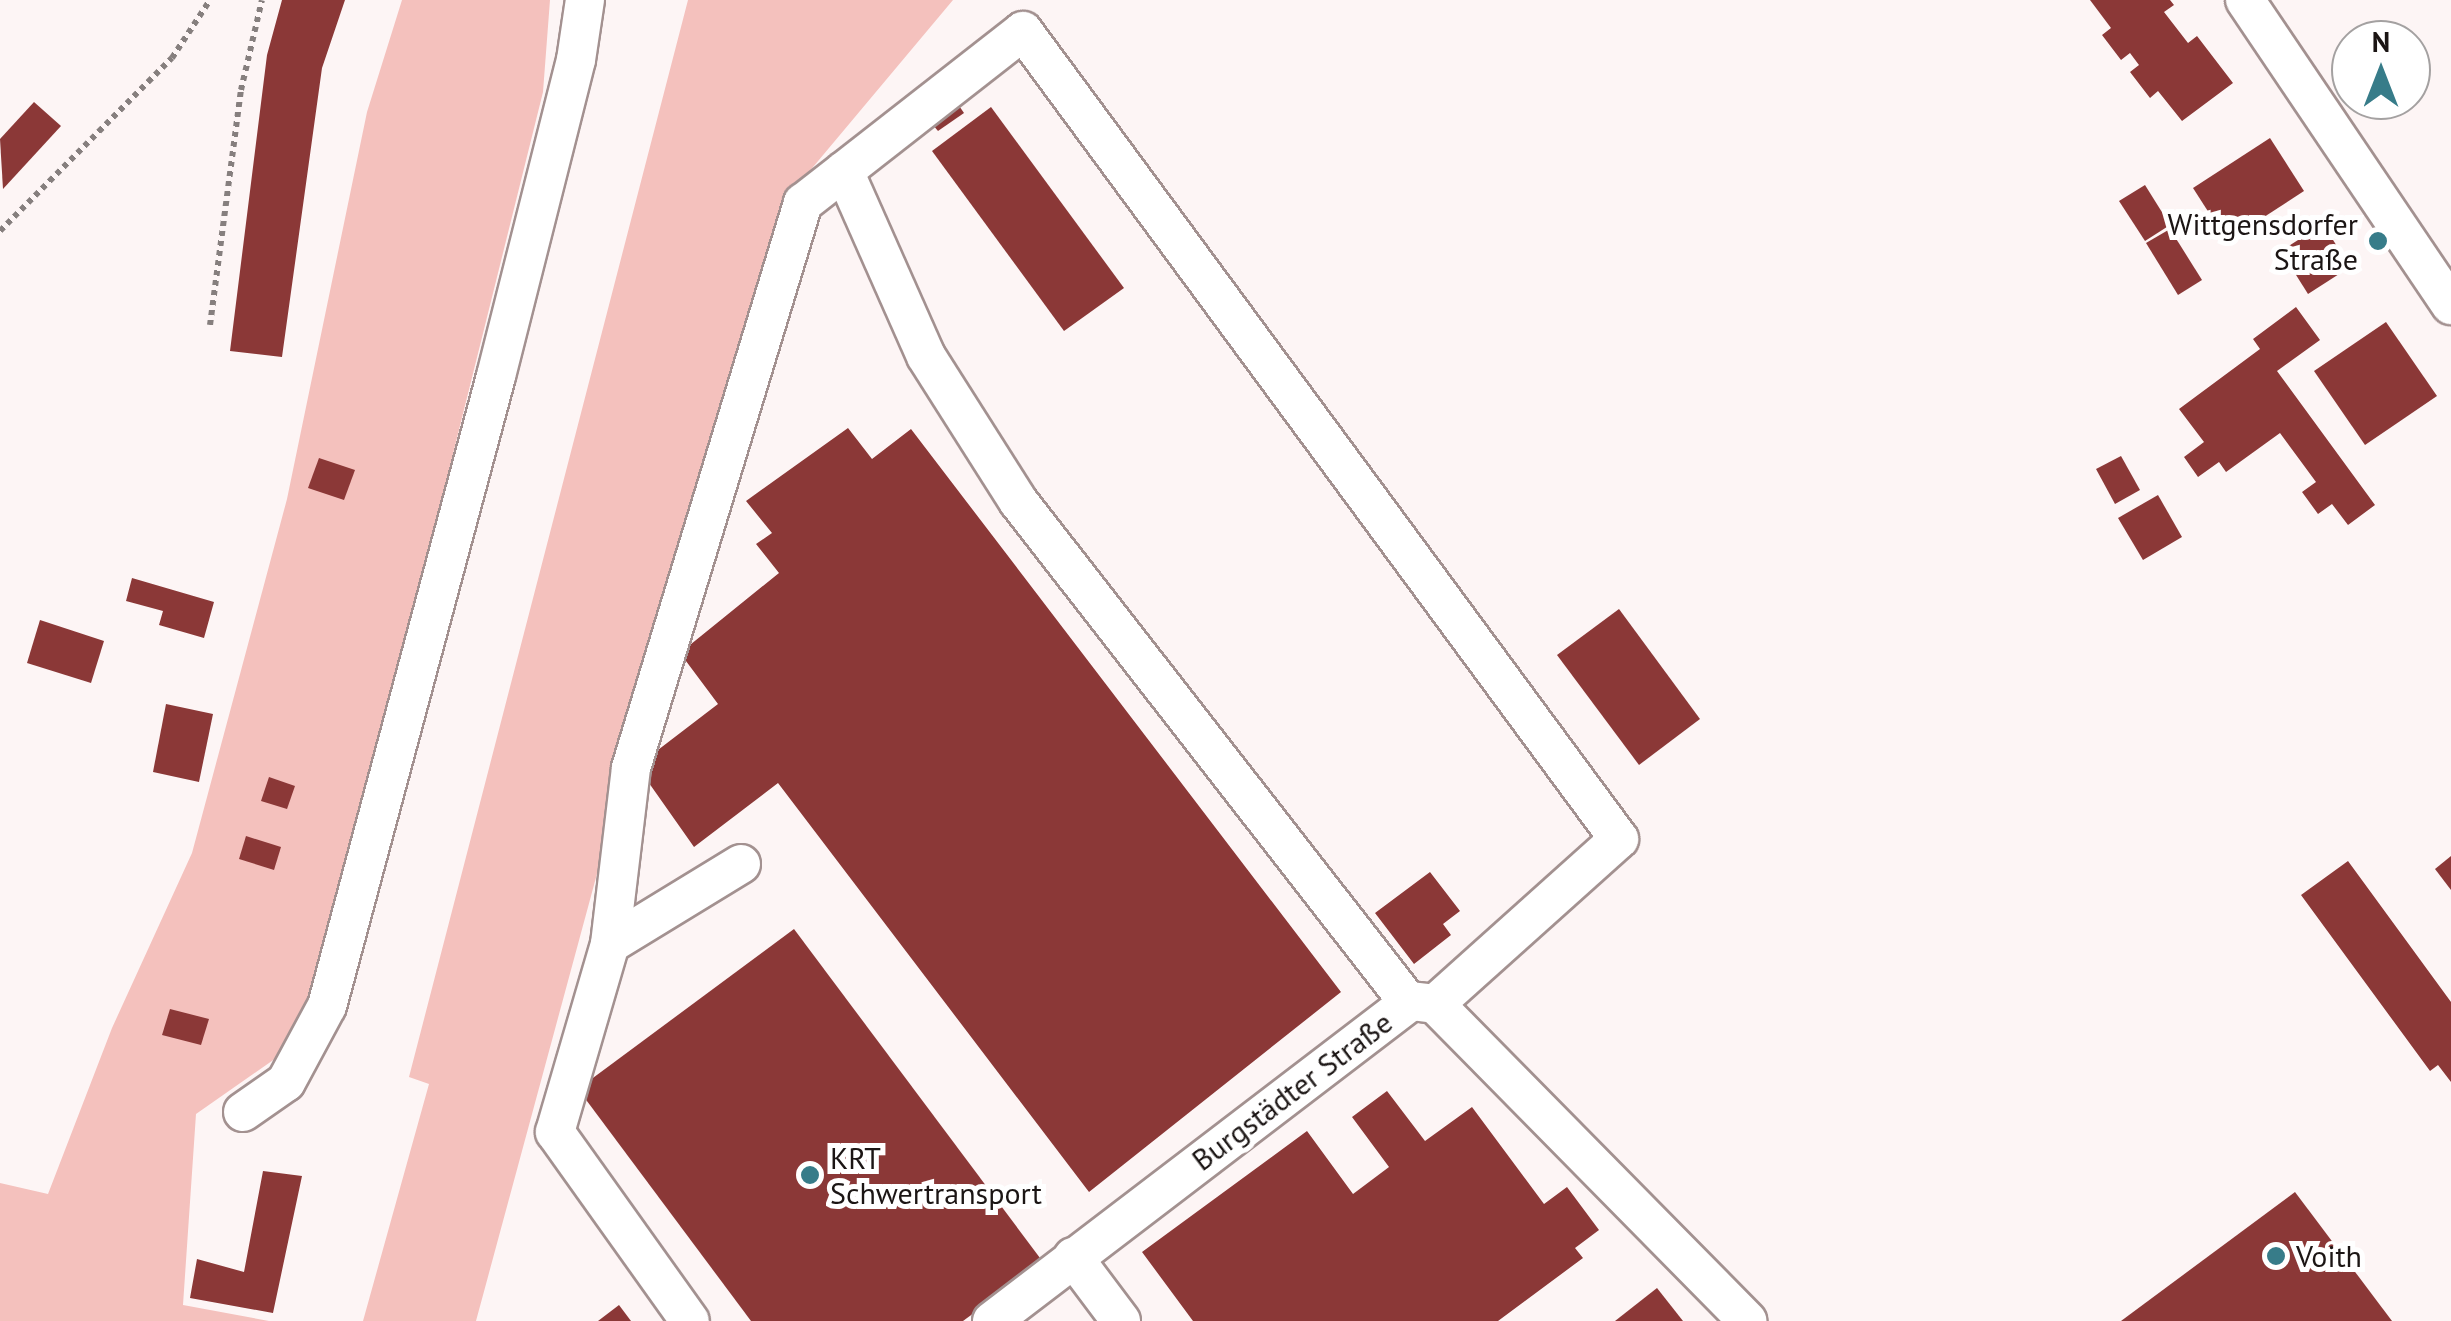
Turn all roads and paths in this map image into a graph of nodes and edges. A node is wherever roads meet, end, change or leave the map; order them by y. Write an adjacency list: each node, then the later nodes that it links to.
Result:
1 (210, 0): 6 (path)
2 (262, 0): 8 (path)
3 (585, 0): 12 (street)
4 (2245, 0): 7 (street)
5 (844, 171): 10 (street); 11 (street); 11 (street, Burgstädter Straße)
6 (0, 231)
7 (2451, 306)
8 (210, 325)
9 (741, 864): 10 (street)
10 (610, 944): 14 (street)
11 (1422, 1004): 13 (street, Burgstädter Straße); 17 (street)
12 (243, 1112)
13 (1073, 1256): 15 (street, Burgstädter Straße); 16 (street)
14 (690, 1321)
15 (992, 1321)
16 (1121, 1321)
17 (1748, 1321)

